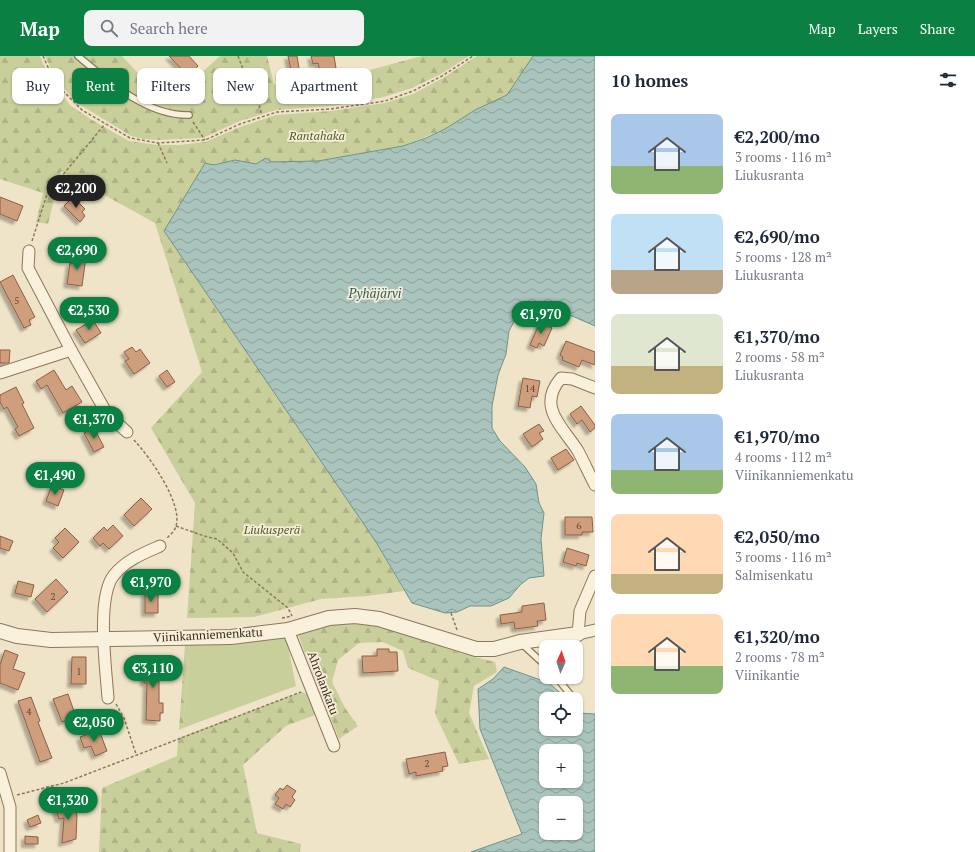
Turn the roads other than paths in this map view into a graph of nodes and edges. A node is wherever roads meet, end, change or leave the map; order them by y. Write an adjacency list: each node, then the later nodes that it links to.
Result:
1 (78, 56): 2 (lane)
2 (189, 115)
3 (29, 251): 4 (street)
4 (71, 350): 5 (street); 7 (street)
5 (0, 373)
6 (595, 388): 8 (street)
7 (127, 432)
8 (595, 485)
9 (160, 546): 15 (street)
10 (595, 576): 14 (street)
11 (288, 630): 15 (street, Viinikanniemenkatu); 16 (street, Viinikanniemenkatu); 21 (street, Ahrolankatu)
12 (595, 630): 14 (street)
13 (0, 631): 15 (street, Viinikanniemenkatu)
14 (578, 634): 16 (street, Viinikanniemenkatu)
15 (104, 639): 20 (street)
16 (520, 642): 17 (lane)
17 (539, 660)
18 (562, 684): 19 (lane)
19 (568, 692)
20 (108, 698)
21 (334, 746)
22 (0, 774): 23 (street)
23 (10, 852)

